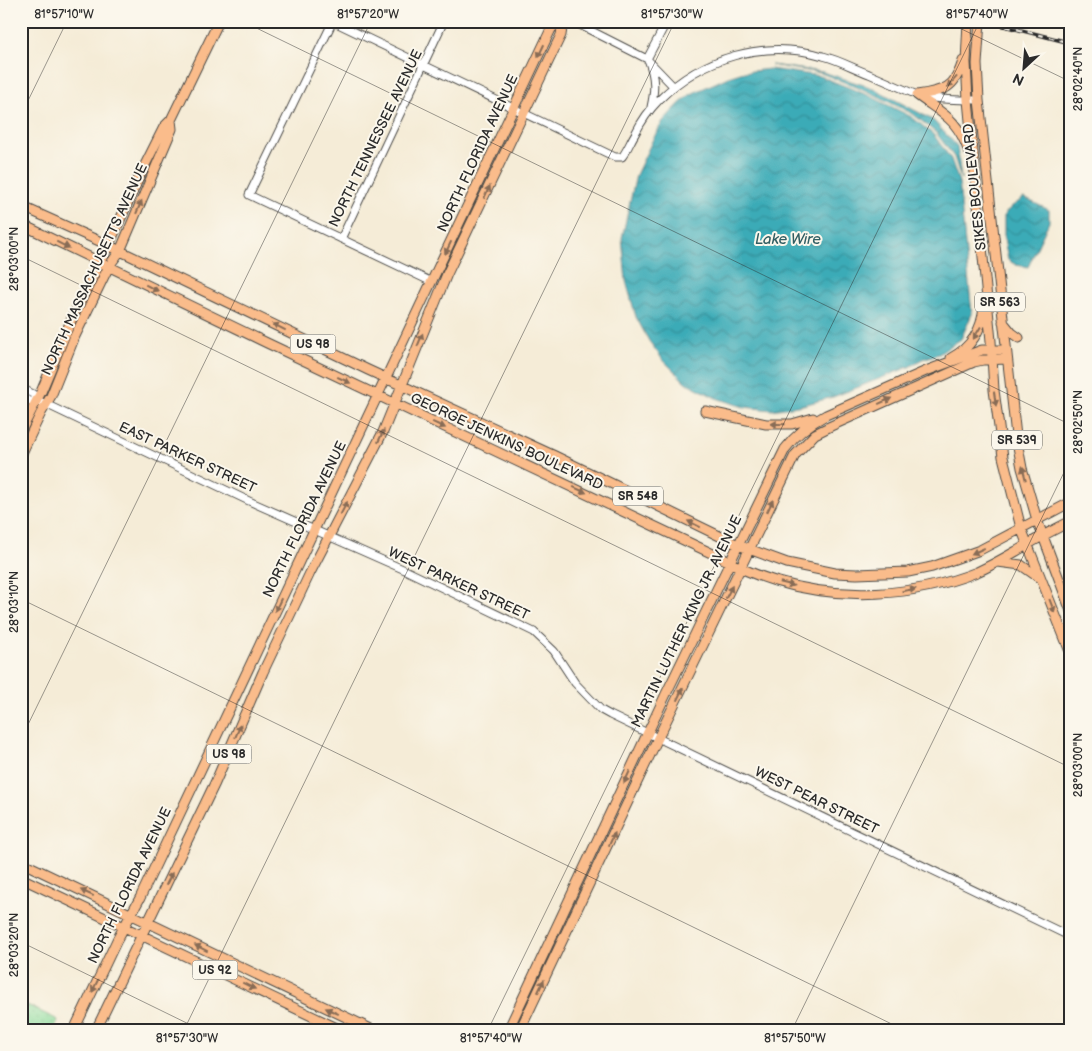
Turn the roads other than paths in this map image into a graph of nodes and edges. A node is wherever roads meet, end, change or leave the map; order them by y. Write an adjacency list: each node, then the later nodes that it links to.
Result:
1 (219, 21): 19 (main road, NORTH MASSACHUSETTS AVENUE)
2 (332, 21): 11 (street); 24 (street)
3 (444, 21): 11 (street, NORTH TENNESSEE AVENUE)
4 (561, 21): 16 (main road, NORTH FLORIDA AVENUE, one-way to 16); 18 (main road, NORTH FLORIDA AVENUE)
5 (572, 21): 10 (street)
6 (667, 21): 10 (street)
7 (968, 21): 9 (main road, SIKES BOULEVARD / SR 563)
8 (980, 21): 15 (main road, SIKES BOULEVARD / SR 563)
9 (966, 48): 13 (main road, one-way to 13); 14 (main road, SIKES BOULEVARD / SR 563)
10 (647, 59): 12 (street); 17 (street)
11 (424, 66): 16 (street); 24 (street, NORTH TENNESSEE AVENUE)
12 (673, 86): 13 (street); 17 (street)
13 (918, 95): 14 (street); 20 (main road)
14 (968, 100): 15 (street); 20 (main road, SIKES BOULEVARD / SR 563)
15 (978, 100): 32 (main road, SIKES BOULEVARD / SR 563)
16 (514, 109): 18 (street); 21 (main road, NORTH FLORIDA AVENUE)
17 (651, 110): 18 (street)
18 (524, 113): 26 (main road, NORTH FLORIDA AVENUE, one-way to 18)
19 (171, 120): 25 (main road, NORTH MASSACHUSETTS AVENUE); 27 (main road, NORTH MASSACHUSETTS AVENUE, one-way to 19)
20 (974, 166): 31 (main road, SIKES BOULEVARD / SR 563)
21 (470, 201): 26 (main road); 30 (main road, NORTH FLORIDA AVENUE, one-way to 30)
22 (21, 206): 25 (main road, US 98)
23 (21, 224): 28 (main road, US 98, one-way to 28)
24 (341, 239): 30 (street)
25 (108, 245): 27 (main road, US 98); 28 (main road, NORTH MASSACHUSETTS AVENUE)
26 (461, 245): 38 (main road, NORTH FLORIDA AVENUE, one-way to 26)
27 (120, 252): 29 (main road, NORTH MASSACHUSETTS AVENUE); 37 (main road, US 98, one-way to 27)
28 (99, 262): 29 (main road, US 98); 42 (main road, NORTH MASSACHUSETTS AVENUE)
29 (109, 266): 40 (main road, US 98, one-way to 40); 43 (main road, NORTH MASSACHUSETTS AVENUE)
30 (432, 282): 37 (main road, NORTH FLORIDA AVENUE)
31 (986, 286): 35 (main road, SIKES BOULEVARD / SR 563); 36 (main road, one-way to 36)
32 (1002, 322): 33 (main road); 34 (main road, SIKES BOULEVARD / SR 563)
33 (1019, 338)
34 (1006, 354): 35 (main road, MARTIN LUTHER KING JR. AVENUE); 50 (main road, SR 539, one-way to 34)
35 (992, 355): 36 (main road, MARTIN LUTHER KING JR. AVENUE); 52 (main road, SR 539, one-way to 52); 58 (main road, MARTIN LUTHER KING JR. AVENUE, one-way to 35)
36 (926, 371): 46 (main road, MARTIN LUTHER KING JR. AVENUE)
37 (386, 378): 38 (main road, US 98); 40 (main road, NORTH FLORIDA AVENUE)
38 (402, 385): 44 (main road, NORTH FLORIDA AVENUE / US 98); 57 (main road, GEORGE JENKINS BOULEVARD / SR 548, one-way to 38)
39 (21, 388): 42 (street, EAST PARKER STREET)
40 (378, 396): 44 (main road, GEORGE JENKINS BOULEVARD / SR 548); 53 (main road, NORTH FLORIDA AVENUE / US 98)
41 (21, 397): 42 (street, EAST PARKER STREET)
42 (37, 400): 43 (street, EAST PARKER STREET); 47 (main road, NORTH MASSACHUSETTS AVENUE)
43 (47, 404): 48 (main road, NORTH MASSACHUSETTS AVENUE); 53 (street, EAST PARKER STREET)
44 (394, 404): 54 (main road, NORTH FLORIDA AVENUE / US 98, one-way to 44); 59 (main road, GEORGE JENKINS BOULEVARD / SR 548, one-way to 59)
45 (706, 411): 46 (main road, one-way to 45)
46 (826, 415): 57 (main road, MARTIN LUTHER KING JR. AVENUE)
47 (21, 431)
48 (21, 455)
49 (1071, 502): 50 (main road, GEORGE JENKINS BOULEVARD / SR 548)
50 (1037, 520): 52 (main road, GEORGE JENKINS BOULEVARD / SR 548); 55 (main road, SR 539)
51 (1071, 521): 55 (main road, GEORGE JENKINS BOULEVARD / SR 548)
52 (1021, 528): 56 (main road, SR 539); 58 (main road, GEORGE JENKINS BOULEVARD / SR 548, one-way to 58)
53 (314, 530): 54 (street, EAST PARKER STREET); 70 (main road, NORTH FLORIDA AVENUE / US 98, one-way to 70)
54 (329, 536): 65 (street, WEST PARKER STREET); 71 (main road, NORTH FLORIDA AVENUE / US 98, one-way to 54)
55 (1043, 536): 56 (main road, GEORGE JENKINS BOULEVARD / SR 548); 63 (main road, SR 539)
56 (1028, 544): 60 (main road, GEORGE JENKINS BOULEVARD / SR 548); 62 (main road, SR 539)
57 (738, 545): 58 (main road, GEORGE JENKINS BOULEVARD / SR 548); 59 (main road, MARTIN LUTHER KING JR. AVENUE)
58 (750, 550): 61 (main road, MARTIN LUTHER KING JR. AVENUE)
59 (730, 562): 61 (main road, GEORGE JENKINS BOULEVARD / SR 548); 66 (main road, MARTIN LUTHER KING JR. AVENUE)
60 (998, 562): 61 (main road, GEORGE JENKINS BOULEVARD / SR 548, one-way to 60); 62 (main road)
61 (740, 568): 67 (main road, MARTIN LUTHER KING JR. AVENUE, one-way to 61)
62 (1042, 580): 64 (main road, SR 539, one-way to 64)
63 (1071, 611)
64 (1071, 654)
65 (566, 668): 66 (street, WEST PEAR STREET)
66 (648, 733): 67 (street, WEST PEAR STREET); 81 (main road, MARTIN LUTHER KING JR. AVENUE, one-way to 81)
67 (658, 738): 74 (street, WEST PEAR STREET); 82 (main road, MARTIN LUTHER KING JR. AVENUE, one-way to 67)
68 (21, 862): 70 (main road, US 92, one-way to 68)
69 (21, 878): 72 (main road, US 92)
70 (131, 914): 71 (main road, US 92); 72 (main road, NORTH FLORIDA AVENUE / US 98)
71 (148, 922): 73 (main road, NORTH FLORIDA AVENUE / US 98); 80 (main road, US 92, one-way to 71)
72 (124, 926): 73 (main road, US 92); 75 (main road, NORTH FLORIDA AVENUE / US 98, one-way to 75)
73 (142, 935): 78 (main road, NORTH FLORIDA AVENUE / US 98); 79 (main road, US 92, one-way to 79)
74 (1071, 937)
75 (87, 1003): 76 (main road, NORTH FLORIDA AVENUE / US 98); 77 (main road)
76 (74, 1030)
77 (79, 1030)
78 (96, 1030)
79 (341, 1030)
80 (373, 1030)
81 (508, 1030)
82 (520, 1030)

